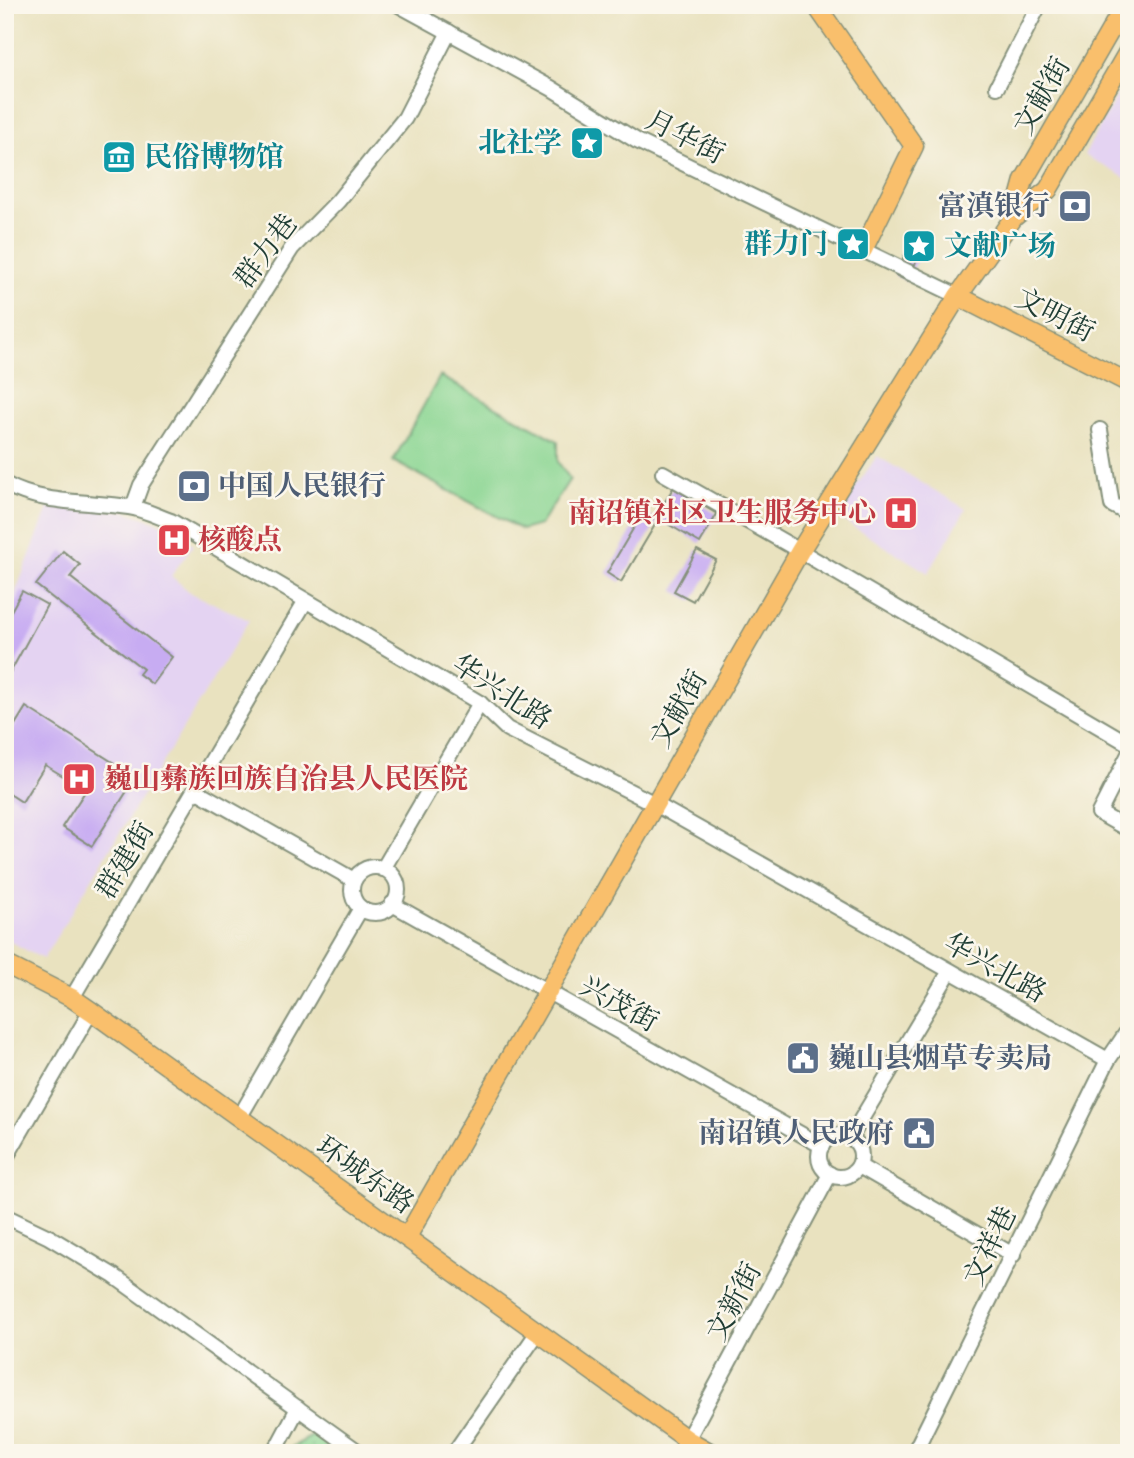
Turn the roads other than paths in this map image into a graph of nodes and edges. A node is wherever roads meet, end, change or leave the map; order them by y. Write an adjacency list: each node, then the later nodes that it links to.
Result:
1 (399, 5): 5 (street, 月华街)
2 (816, 5): 9 (main road)
3 (1039, 5): 7 (street)
4 (1125, 5): 8 (main road, 文献街)
5 (450, 32): 9 (street, 月华街); 15 (street, 群力巷)
6 (1129, 50): 8 (main road, 文献街)
7 (997, 87)
8 (1014, 217): 10 (main road, 文献街)
9 (863, 250): 10 (street, 月华街)
10 (958, 296): 11 (main road, 文明街); 17 (main road, 文献街)
11 (1129, 383)
12 (1100, 430): 16 (street)
13 (663, 473): 17 (street)
14 (5, 484): 15 (street, 华兴北路)
15 (133, 507): 18 (street, 华兴北路)
16 (1129, 514)
17 (800, 551): 20 (street); 23 (main road, 文献街)
18 (305, 602): 19 (street, 华兴北路); 22 (street, 群建街)
19 (480, 703): 23 (street, 华兴北路); 25 (street)
20 (1129, 744)
21 (1129, 754): 24 (street)
22 (195, 790): 26 (street); 32 (street, 群建街)
23 (655, 804): 30 (street, 华兴北路); 31 (main road, 文献街)
24 (1129, 830)
25 (383, 869): 26 (street); 27 (street)
26 (354, 880): 28 (street)
27 (393, 904): 28 (street); 31 (street, 兴茂街)
28 (361, 908): 36 (street)
29 (5, 964): 32 (main road, 环城东路)
30 (950, 971): 35 (street, 华兴北路); 37 (street)
31 (547, 992): 38 (street, 兴茂街); 43 (main road, 文献街)
32 (72, 998): 33 (main road, 环城东路)
33 (91, 1011): 36 (main road, 环城东路); 39 (street)
34 (1129, 1029): 35 (street, 文祥巷)
35 (1108, 1060): 44 (street, 文祥巷)
36 (239, 1118): 43 (main road, 环城东路)
37 (850, 1138): 38 (street); 40 (street)
38 (822, 1146): 41 (street)
39 (5, 1159)
40 (859, 1166): 41 (street); 44 (street)
41 (830, 1174): 47 (street, 文新街)
42 (5, 1216): 46 (street)
43 (407, 1237): 45 (main road, 环城东路)
44 (1013, 1255): 52 (street, 文祥巷)
45 (538, 1332): 47 (main road, 环城东路); 50 (street)
46 (298, 1408): 48 (street); 49 (street)
47 (684, 1446): 51 (main road, 环城东路)
48 (274, 1453)
49 (360, 1453)
50 (454, 1453)
51 (711, 1453)
52 (914, 1453)

